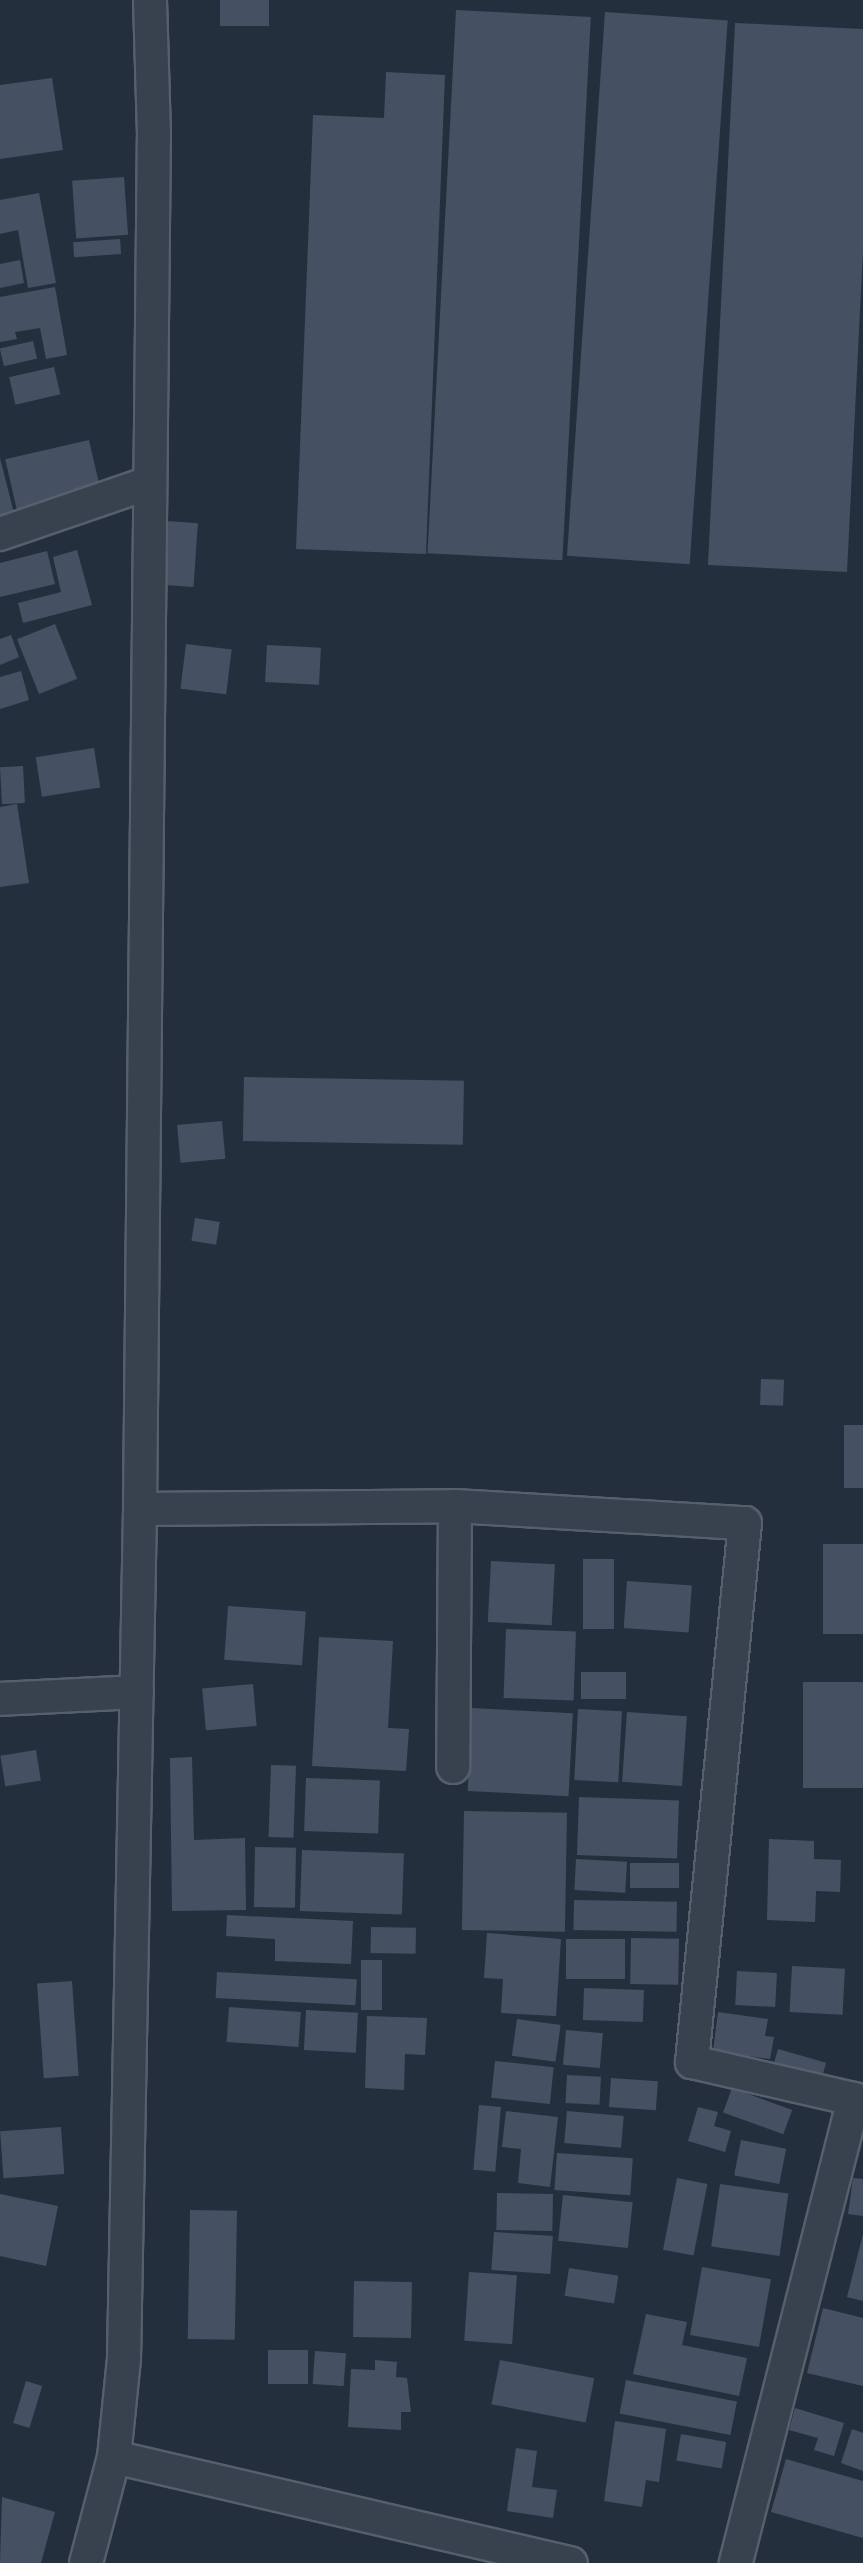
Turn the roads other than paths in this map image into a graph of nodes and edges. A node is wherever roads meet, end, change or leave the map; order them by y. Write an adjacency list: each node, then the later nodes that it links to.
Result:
1 (150, 0): 2 (street)
2 (149, 483): 3 (street); 5 (street)
3 (0, 534)
4 (455, 1506): 5 (street); 8 (street); 12 (street)
5 (140, 1509): 6 (street)
6 (137, 1692): 7 (street); 9 (street)
7 (0, 1699)
8 (453, 1767)
9 (114, 2457): 10 (street); 11 (street)
10 (86, 2563)
11 (571, 2563)
12 (736, 2563)

